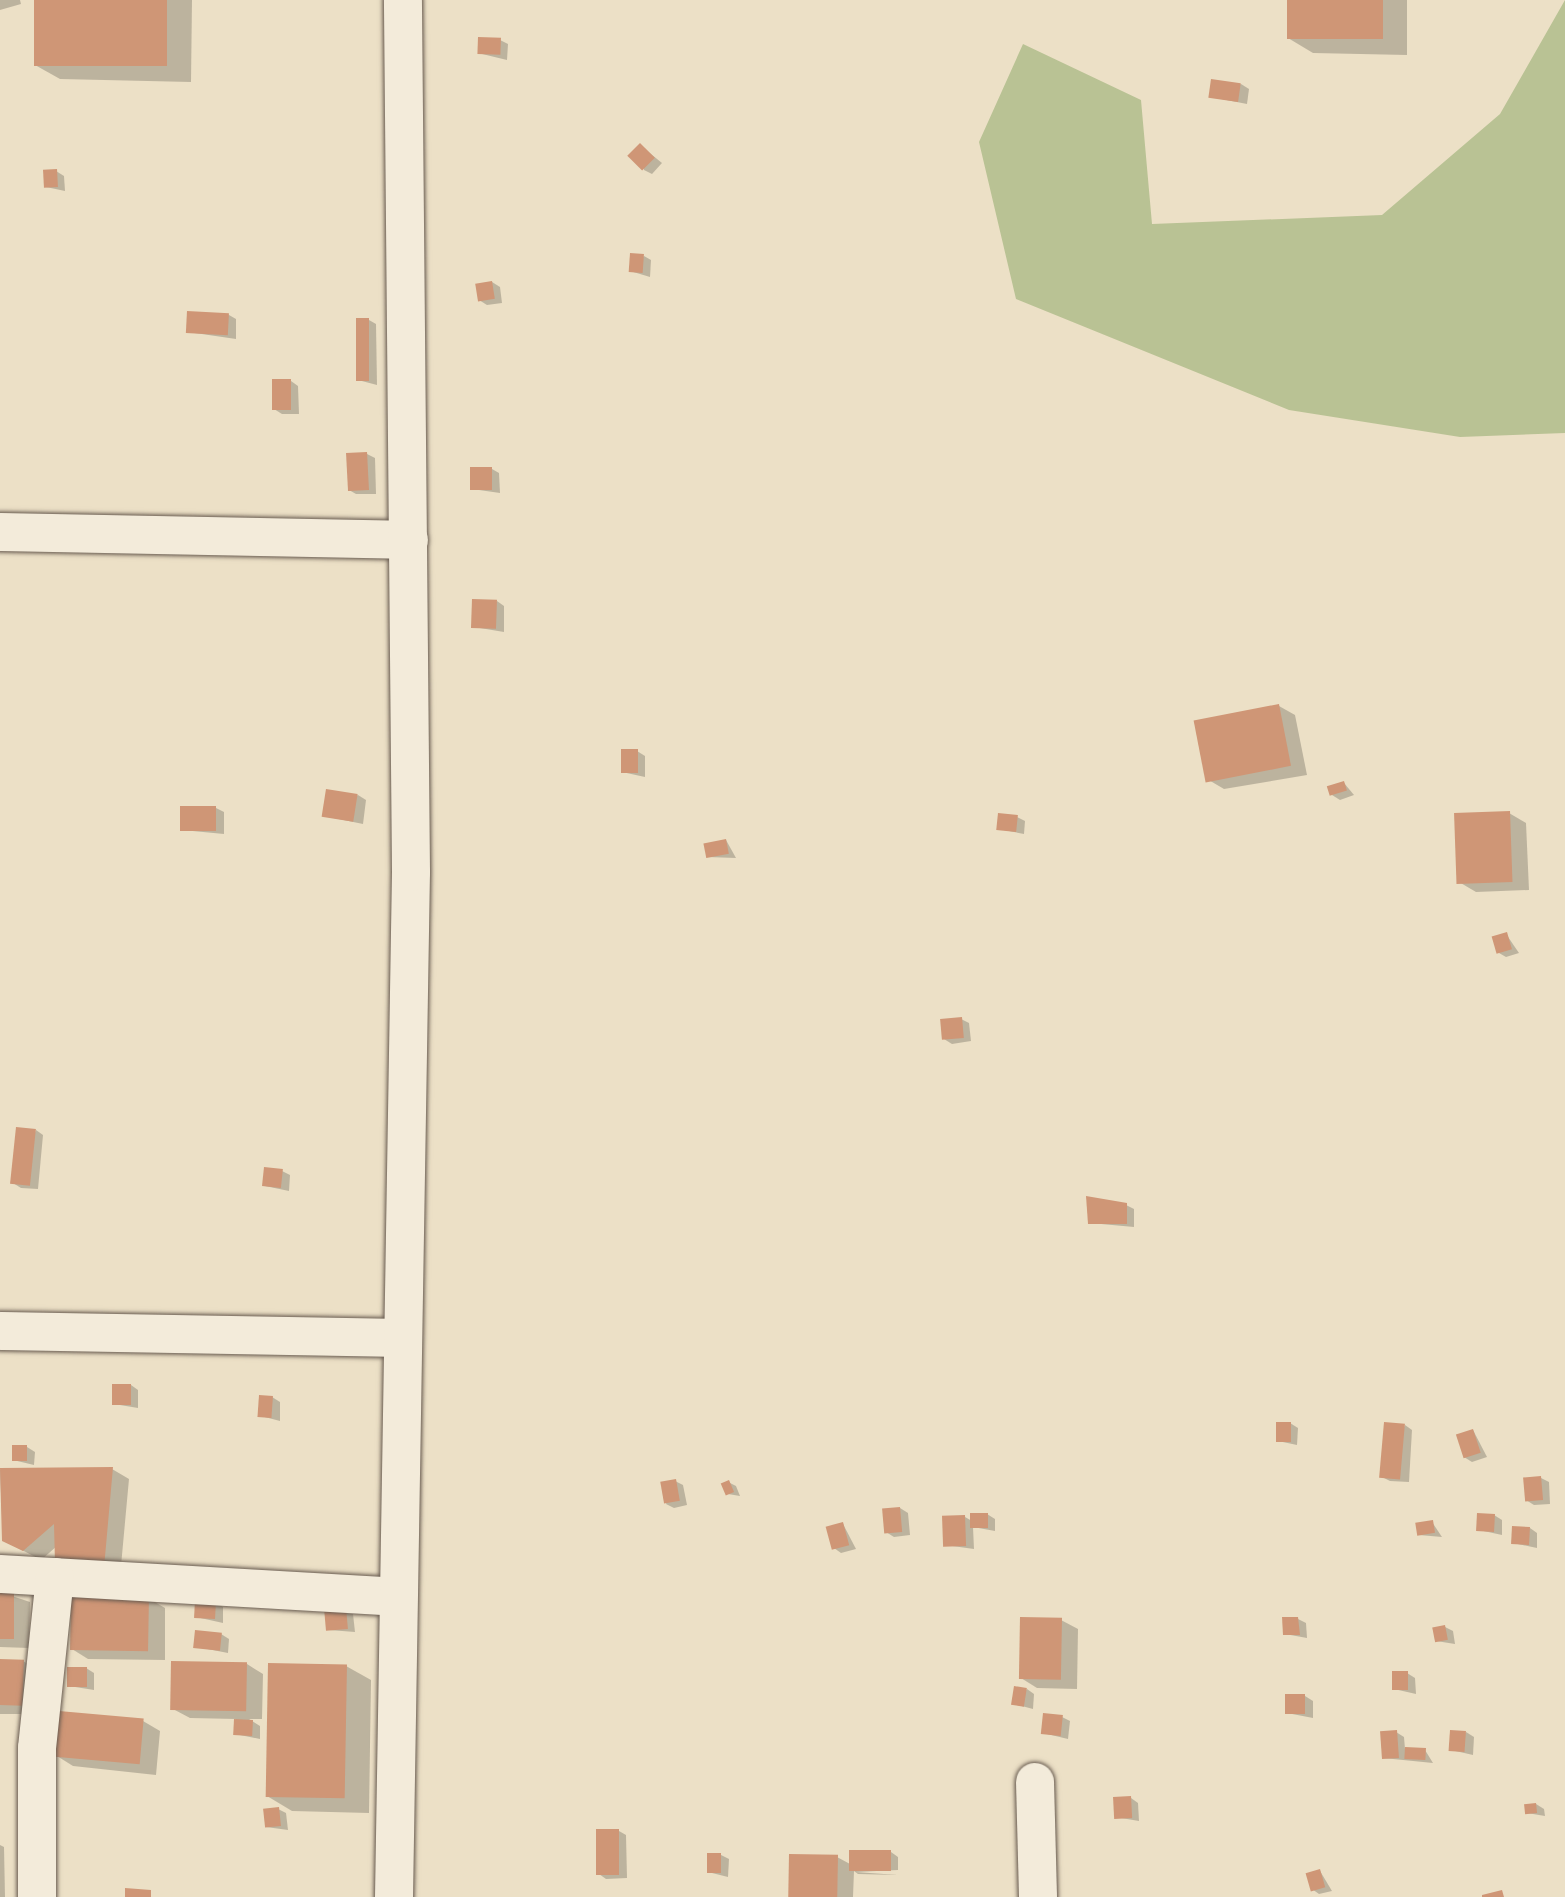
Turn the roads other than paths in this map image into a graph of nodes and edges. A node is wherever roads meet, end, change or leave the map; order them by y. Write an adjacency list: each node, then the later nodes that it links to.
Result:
1 (403, 0): 3 (street)
2 (0, 532): 3 (street)
3 (409, 540): 5 (street)
4 (0, 1331): 5 (street)
5 (399, 1338): 8 (street)
6 (0, 1574): 7 (street)
7 (55, 1577): 8 (street); 10 (street)
8 (394, 1597): 11 (street)
9 (1035, 1782): 12 (street)
10 (37, 1897)
11 (394, 1897)
12 (1038, 1897)

